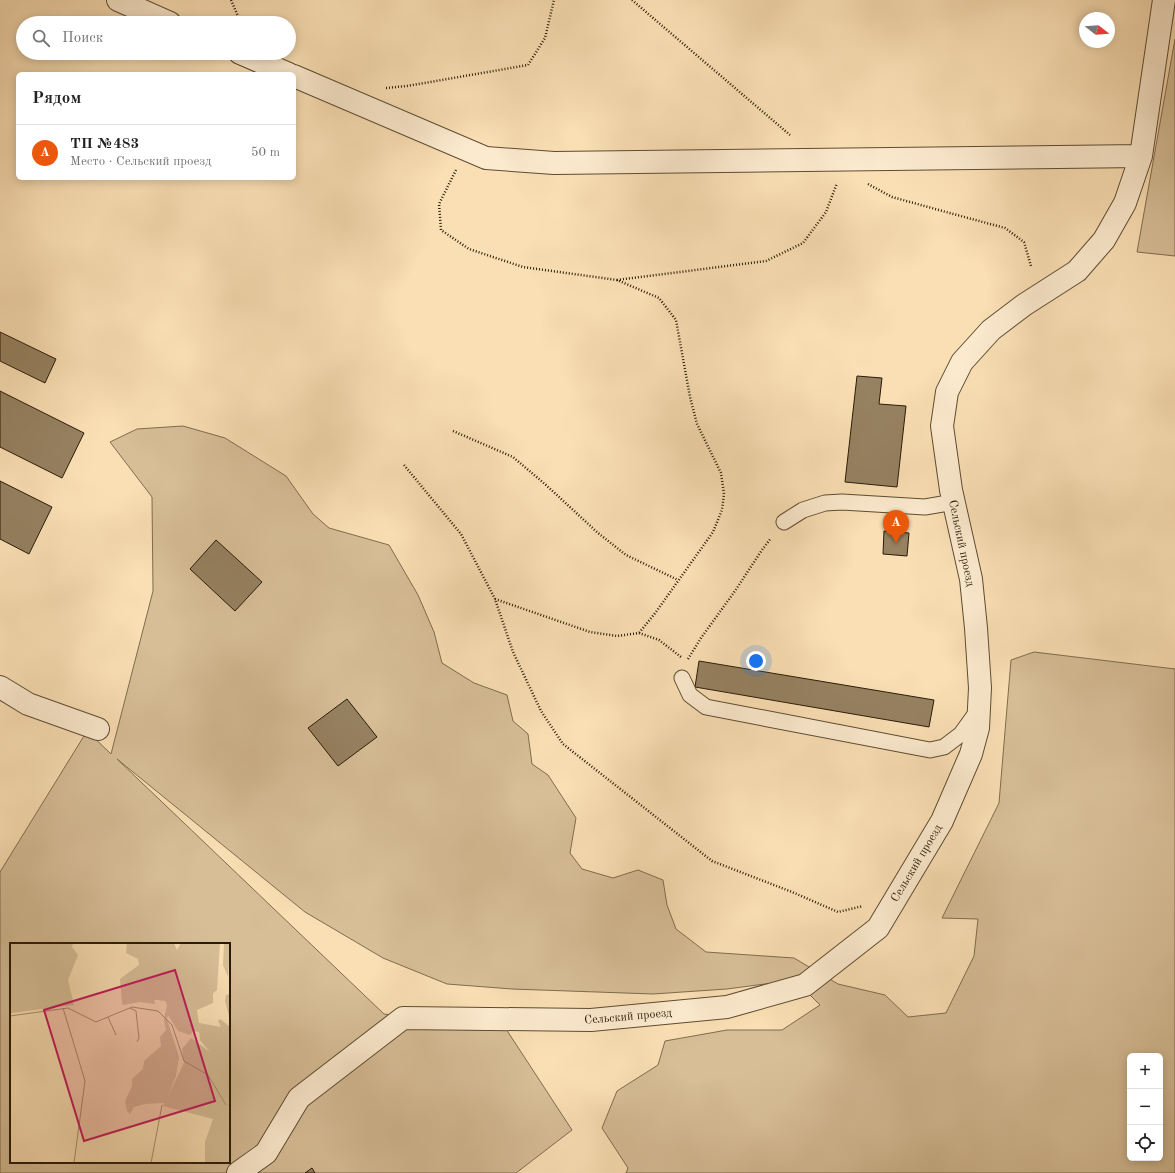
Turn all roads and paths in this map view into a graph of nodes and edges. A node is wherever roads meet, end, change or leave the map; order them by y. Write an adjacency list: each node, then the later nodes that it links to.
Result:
1 (118, 0): 5 (street)
2 (231, 0): 6 (path)
3 (554, 0): 10 (path)
4 (1164, 0): 12 (street, Сельский проезд)
5 (154, 16)
6 (238, 16)
7 (256, 60): 8 (street)
8 (284, 72)
9 (296, 77): 11 (street)
10 (384, 88)
11 (466, 149): 12 (street); 14 (path)
12 (1141, 156): 17 (street, Сельский проезд)
13 (838, 178): 14 (path)
14 (617, 280): 19 (path)
15 (453, 431): 19 (path)
16 (404, 465): 20 (path)
17 (954, 502): 18 (lane); 24 (street, Сельский проезд)
18 (784, 522): 21 (path)
19 (678, 580): 21 (path)
20 (496, 599): 21 (path); 26 (path)
21 (639, 633)
22 (682, 678): 24 (lane)
23 (0, 687): 25 (street)
24 (979, 709): 26 (street, Сельский проезд)
25 (98, 729)
26 (895, 899): 27 (street, Сельский проезд)
27 (238, 1173)

